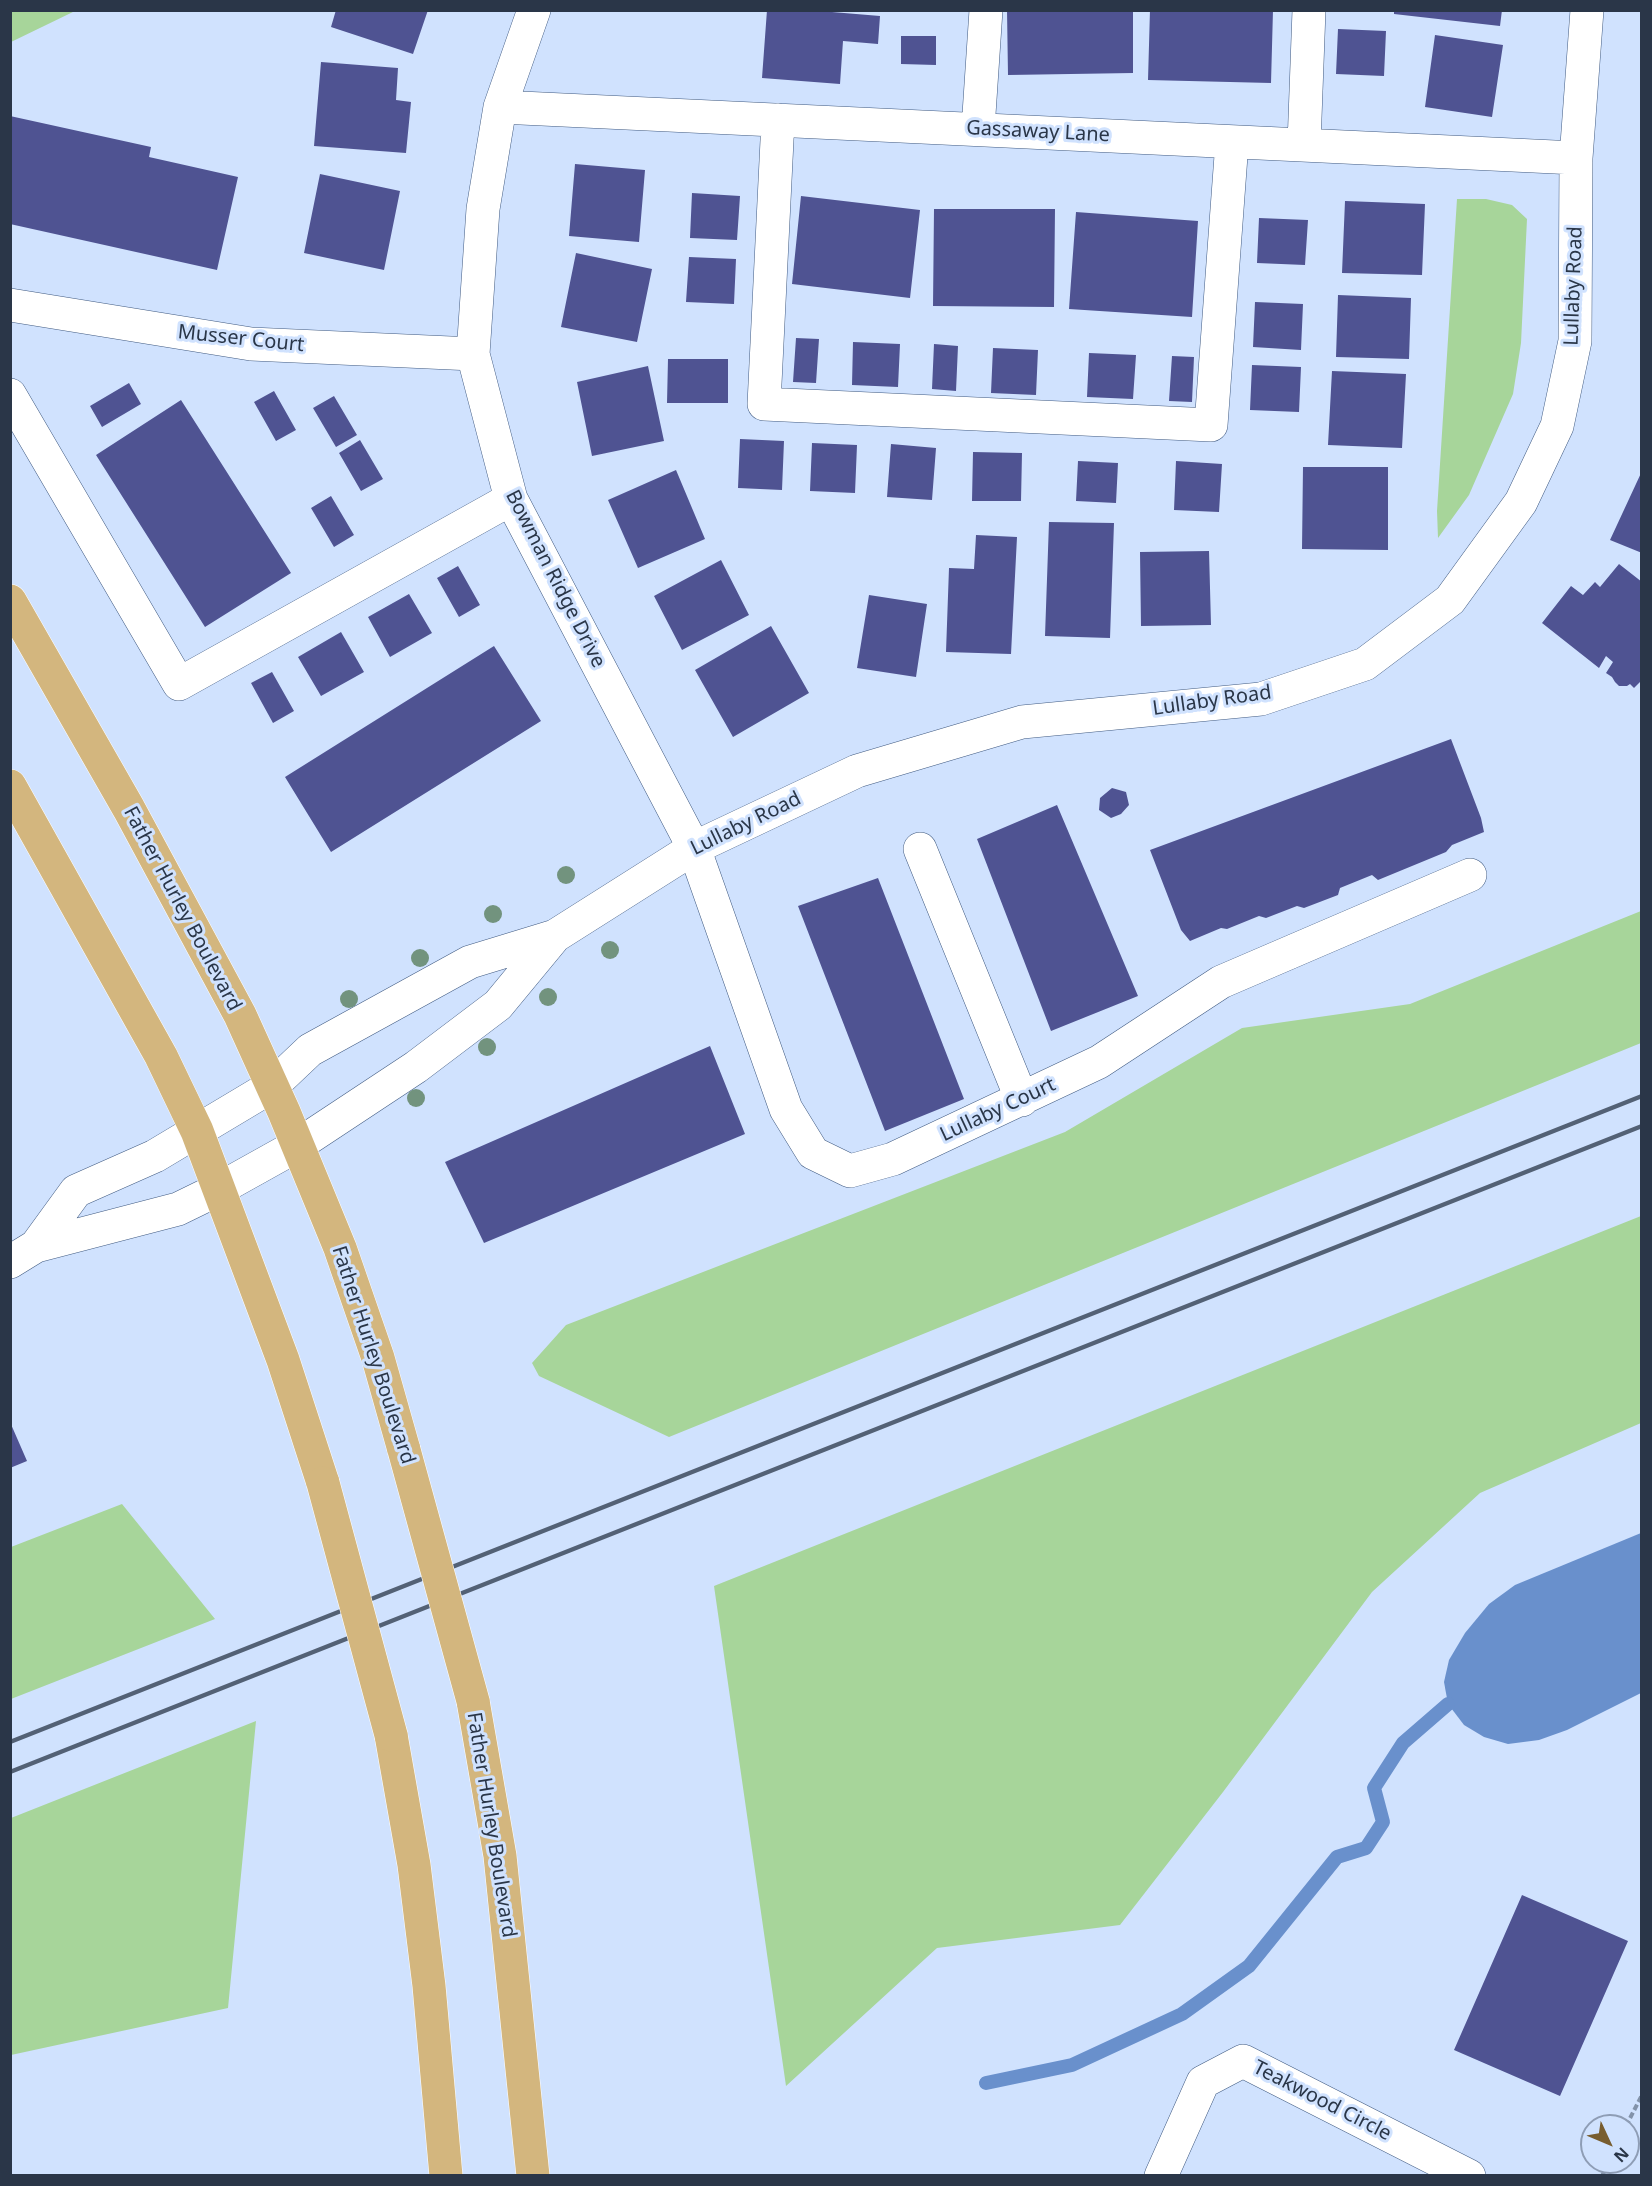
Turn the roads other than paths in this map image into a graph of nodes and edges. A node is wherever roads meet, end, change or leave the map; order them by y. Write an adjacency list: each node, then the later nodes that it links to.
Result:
1 (534, 10): 5 (street, Bowman Ridge Drive)
2 (986, 10): 7 (street)
3 (1308, 10): 9 (street)
4 (1587, 10): 10 (street, Lullaby Road)
5 (500, 107): 6 (street, Gassaway Lane); 12 (street, Bowman Ridge Drive)
6 (778, 120): 7 (street, Gassaway Lane); 8 (street)
7 (978, 129): 8 (street, Gassaway Lane)
8 (1232, 142): 9 (street, Gassaway Lane)
9 (1304, 145): 10 (street, Gassaway Lane)
10 (1576, 158): 17 (street, Lullaby Road)
11 (10, 305): 12 (street, Musser Court)
12 (473, 354): 14 (street, Bowman Ridge Drive)
13 (10, 395): 14 (street)
14 (511, 499): 17 (street, Bowman Ridge Drive)
15 (10, 600): 21 (main road, Father Hurley Boulevard)
16 (10, 786): 23 (main road)
17 (694, 848): 20 (street, Lullaby Road); 22 (street, Lullaby Court)
18 (920, 849): 22 (street)
19 (1470, 875): 22 (street, Lullaby Court)
20 (555, 936): 21 (street, Lullaby Road); 24 (street, Lullaby Road)
21 (272, 1086): 23 (street, Lullaby Road); 24 (main road, Father Hurley Boulevard)
22 (1022, 1100)
23 (197, 1131): 25 (main road); 26 (street, Lullaby Road)
24 (298, 1145): 25 (street, Lullaby Road); 28 (main road, Father Hurley Boulevard, bridge)
25 (219, 1189): 26 (street, Lullaby Road); 27 (main road, bridge)
26 (23, 1254)
27 (446, 2175)
28 (533, 2175)
29 (1161, 2175): 30 (street, Teakwood Circle)
30 (1469, 2175)

